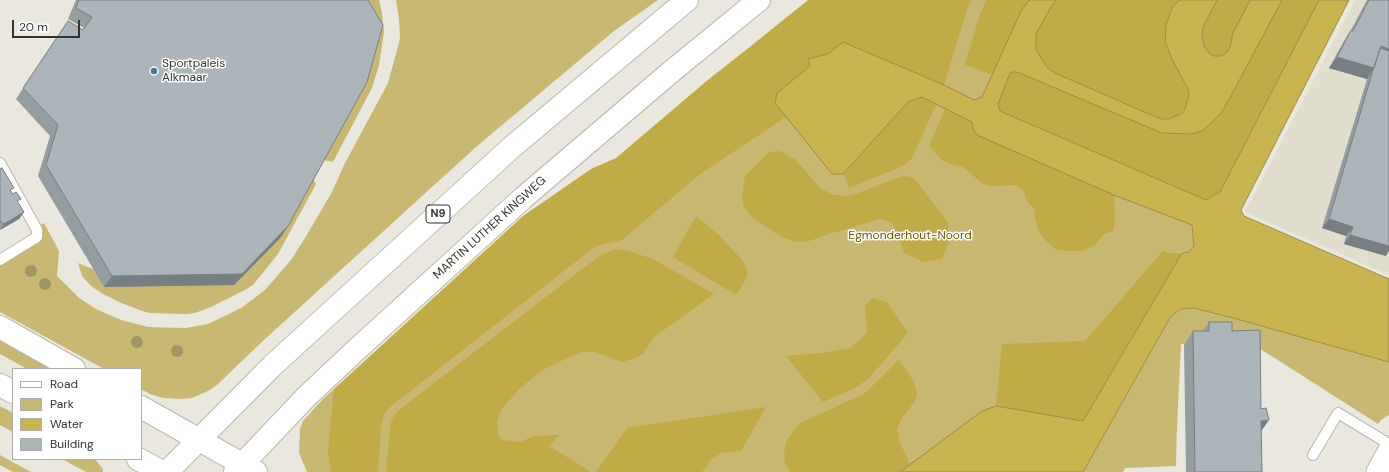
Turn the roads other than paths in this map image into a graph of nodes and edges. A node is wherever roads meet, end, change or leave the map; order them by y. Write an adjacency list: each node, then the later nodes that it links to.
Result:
1 (687, 0): 10 (main road, N9)
2 (759, 0): 15 (main road, MARTIN LUTHER KINGWEG)
3 (0, 163): 4 (lane)
4 (0, 260)
5 (0, 327): 6 (main road)
6 (72, 368)
7 (0, 385): 8 (main road)
8 (12, 391)
9 (142, 408): 10 (main road)
10 (199, 440): 15 (main road); 17 (main road, N9)
11 (1389, 444): 13 (lane)
12 (1389, 450): 18 (street)
13 (1313, 455)
14 (140, 460): 16 (main road)
15 (245, 469)
16 (162, 472)
17 (167, 472)
18 (1377, 472)

